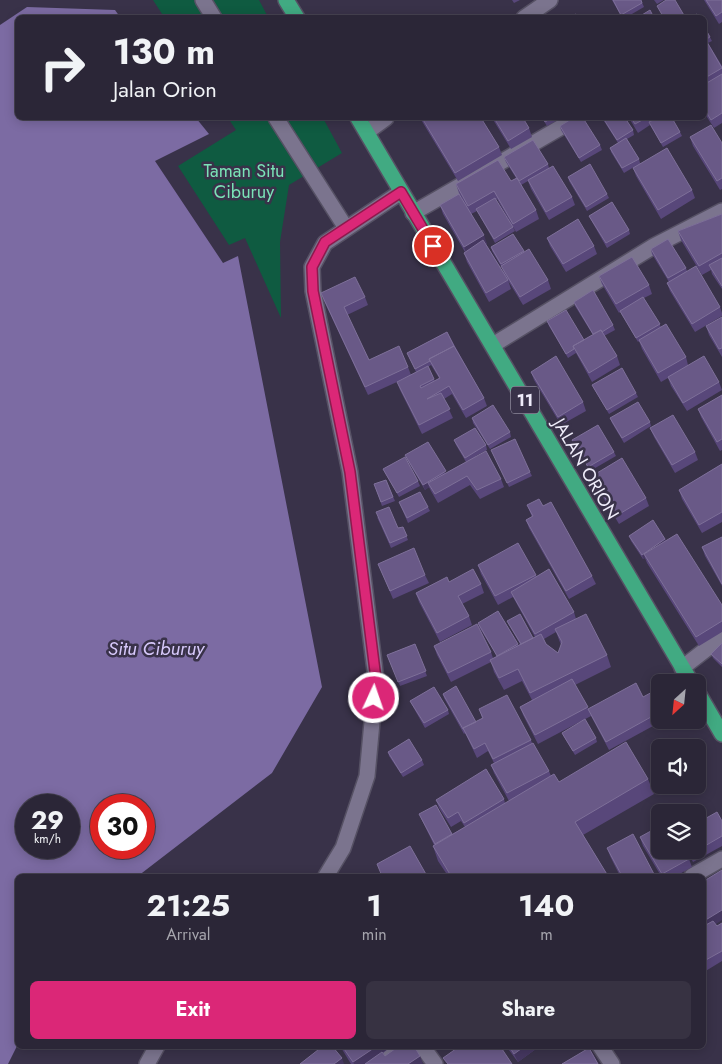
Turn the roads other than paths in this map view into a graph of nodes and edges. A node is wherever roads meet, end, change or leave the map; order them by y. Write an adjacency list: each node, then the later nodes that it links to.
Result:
1 (202, 0): 4 (street)
2 (286, 0): 5 (highway)
3 (550, 0): 6 (street)
4 (212, 15)
5 (295, 15)
6 (528, 15)
7 (277, 120): 15 (street)
8 (359, 120): 11 (highway, JALAN ORION / 11)
9 (383, 120): 11 (street)
10 (574, 120): 14 (street)
11 (367, 132): 12 (highway, JALAN ORION / 11)
12 (401, 192): 14 (highway, JALAN ORION / 11); 15 (street)
13 (722, 211): 16 (street)
14 (413, 213): 16 (highway, JALAN ORION / 11)
15 (346, 228): 23 (street)
16 (493, 345): 18 (highway, JALAN ORION / 11)
17 (722, 637): 18 (street)
18 (682, 668): 19 (highway, JALAN ORION / 11)
19 (686, 674)
20 (706, 707): 21 (highway)
21 (722, 734)
22 (722, 859): 24 (street)
23 (327, 874)
24 (696, 874)
25 (155, 1049): 29 (street)
26 (395, 1049): 30 (street)
27 (424, 1049): 31 (street)
28 (602, 1049): 32 (street)
29 (147, 1064)
30 (374, 1064)
31 (435, 1064)
32 (612, 1064)

